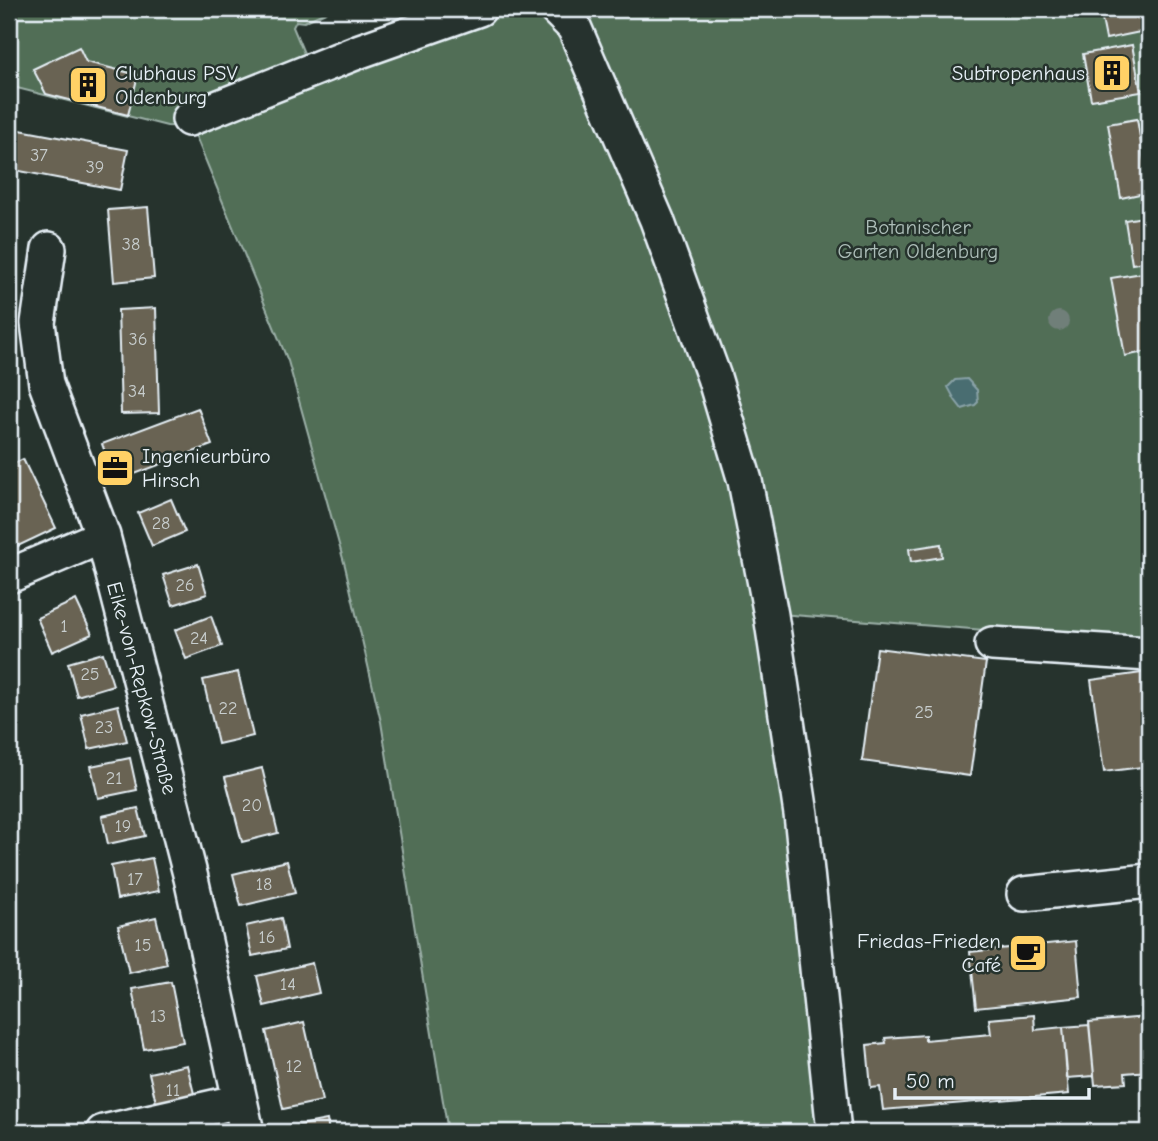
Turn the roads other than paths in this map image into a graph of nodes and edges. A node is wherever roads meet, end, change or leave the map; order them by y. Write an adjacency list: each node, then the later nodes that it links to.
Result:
1 (479, 9): 3 (street)
2 (556, 9): 13 (street)
3 (189, 119)
4 (49, 248): 5 (street, Eike-von-Repkow-Straße)
5 (103, 536): 6 (street); 11 (street, Eike-von-Repkow-Straße)
6 (9, 576)
7 (992, 644): 8 (street)
8 (1149, 654)
9 (1149, 881): 10 (street)
10 (1024, 894)
11 (244, 1117): 12 (street)
12 (103, 1132)
13 (834, 1132)

